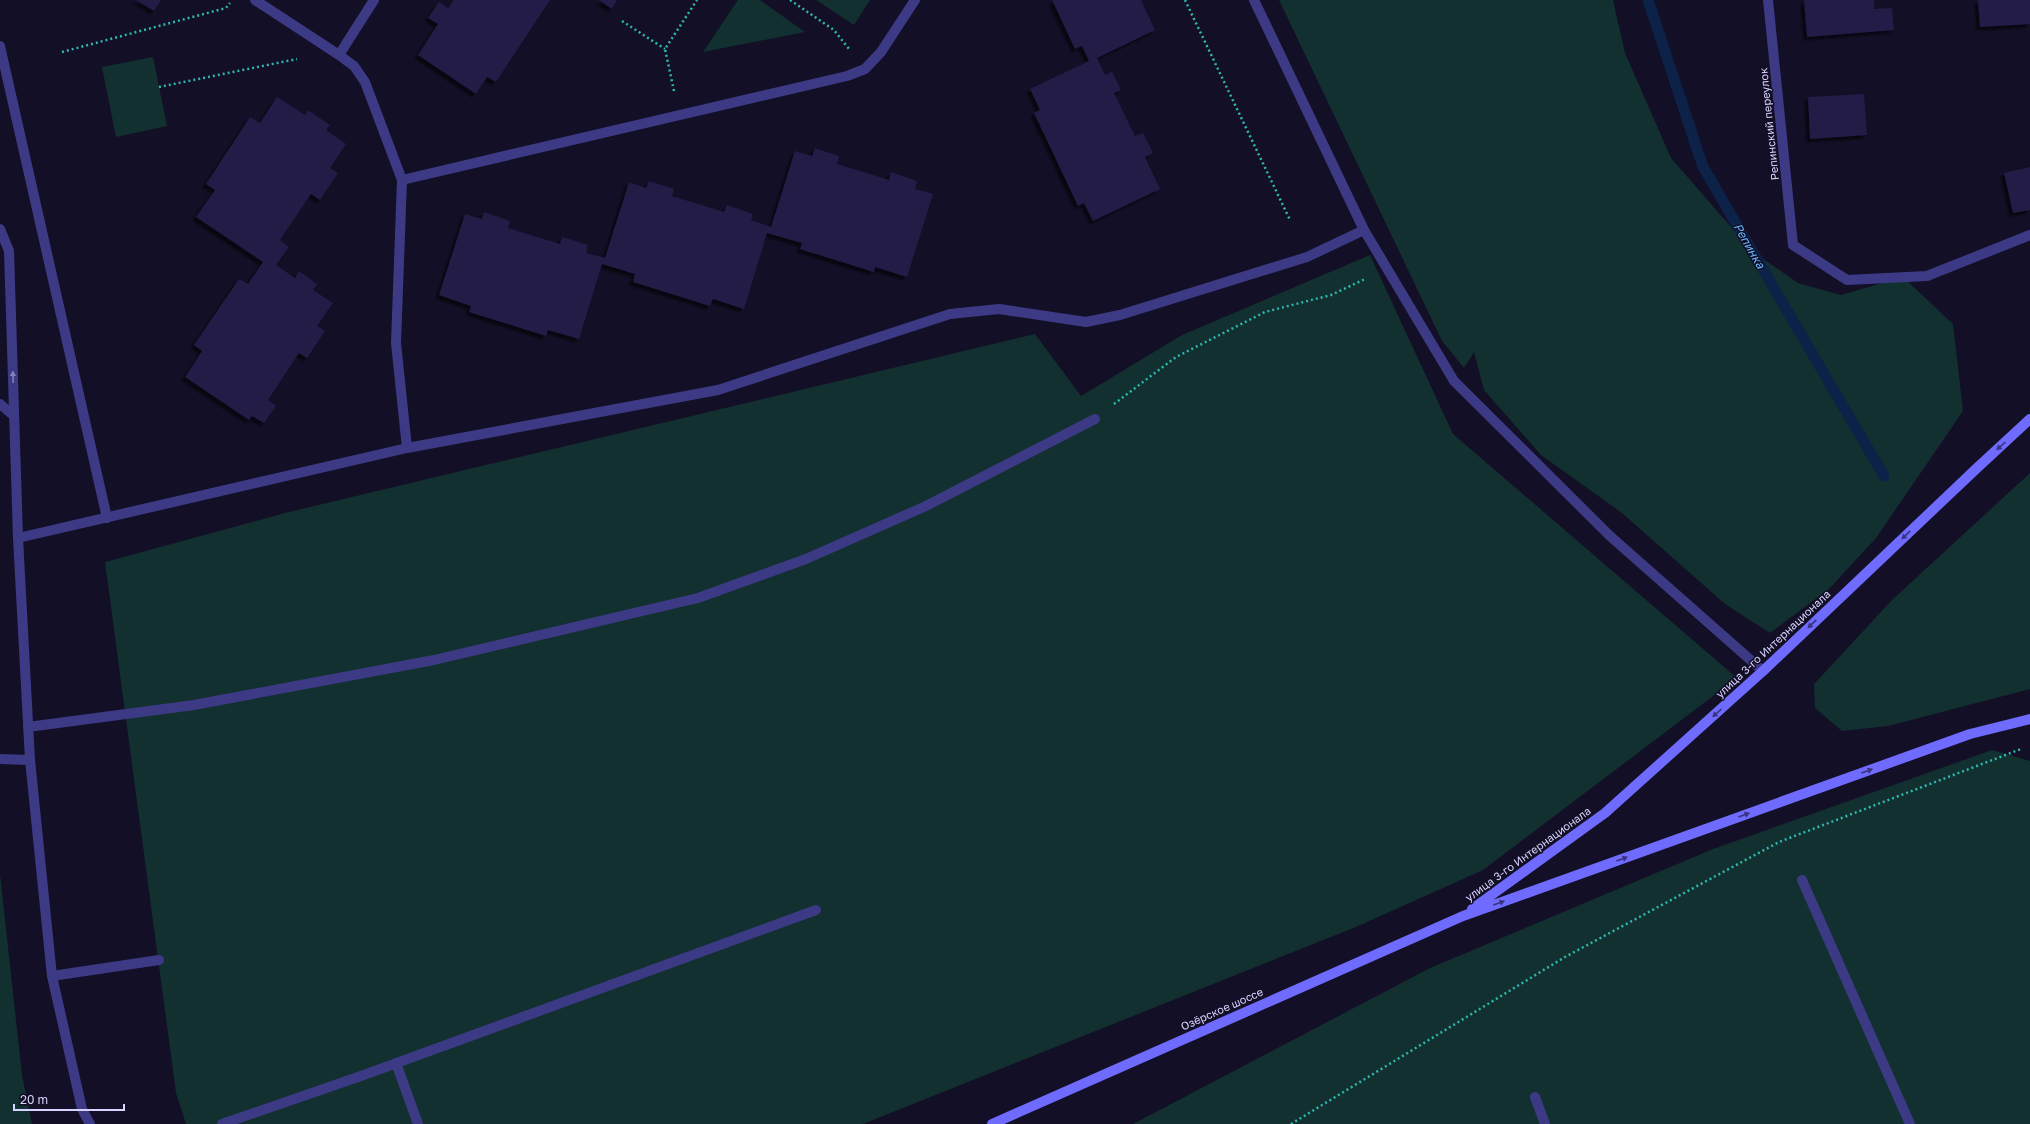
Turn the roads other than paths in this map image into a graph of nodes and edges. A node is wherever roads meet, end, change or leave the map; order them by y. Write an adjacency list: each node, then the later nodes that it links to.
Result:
1 (256, 0): 7 (street)
2 (374, 0): 7 (street)
3 (914, 0): 8 (street)
4 (1254, 0): 10 (street)
5 (1768, 0): 11 (street, Репинский переулок)
6 (0, 46): 17 (street)
7 (339, 55): 8 (street)
8 (402, 180): 16 (street)
9 (0, 229): 13 (street, one-way to 9)
10 (1364, 230): 16 (street); 19 (street)
11 (2030, 235)
12 (0, 404): 13 (street)
13 (14, 416): 18 (street)
14 (1094, 419): 21 (street)
15 (2030, 420): 19 (main road, улица 3-го Интернационала, one-way to 19)
16 (407, 448): 17 (street)
17 (107, 518): 18 (street)
18 (18, 538): 21 (street)
19 (1763, 671): 26 (main road, улица 3-го Интернационала, one-way to 26)
20 (2030, 719): 26 (main road, улица 3-го Интернационала, one-way to 20)
21 (28, 727): 23 (street)
22 (0, 759): 23 (street)
23 (30, 760): 28 (street)
24 (1802, 880): 36 (street)
25 (816, 910): 29 (street)
26 (1463, 916): 34 (main road, Озёрское шоссе)
27 (159, 960): 28 (street)
28 (52, 976): 31 (street)
29 (396, 1063): 32 (street); 33 (street)
30 (1535, 1097): 35 (street)
31 (90, 1124)
32 (222, 1124)
33 (418, 1124)
34 (992, 1124)
35 (1545, 1124)
36 (1910, 1124)

